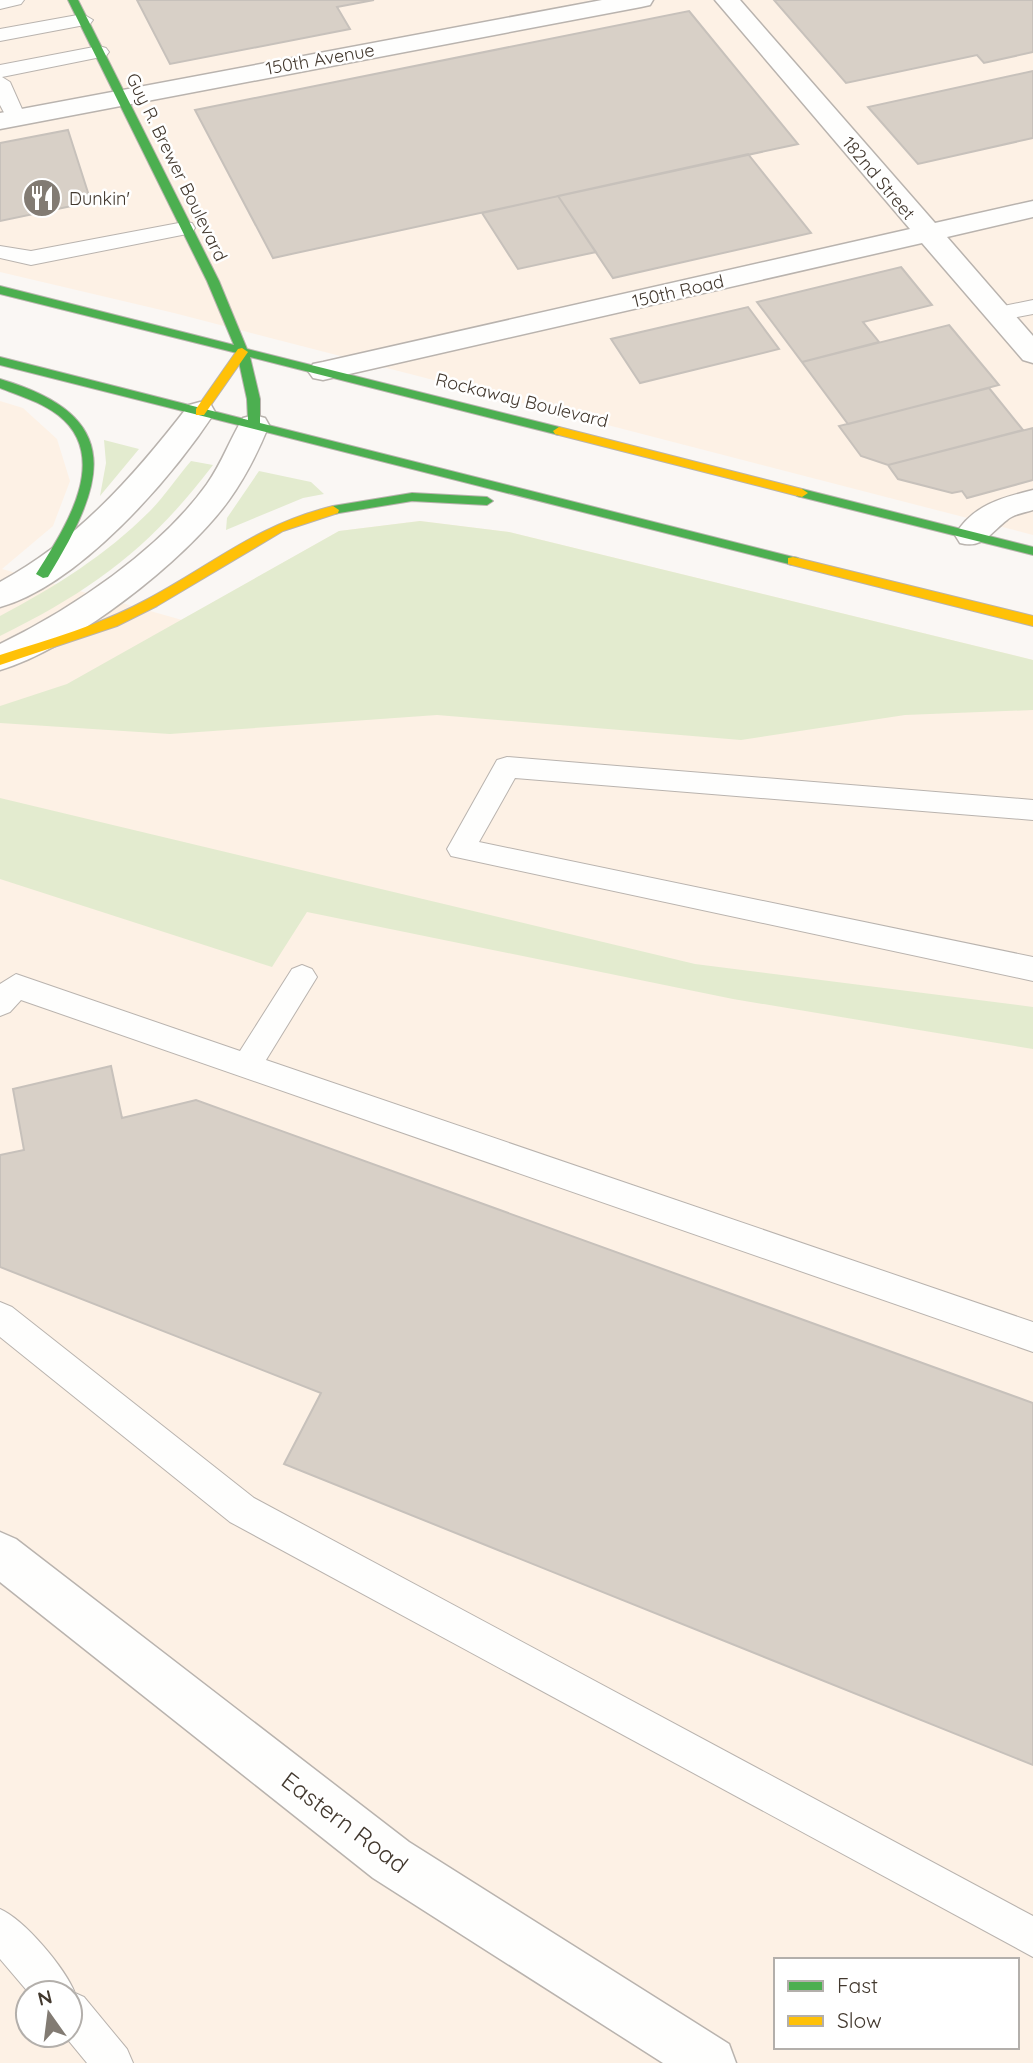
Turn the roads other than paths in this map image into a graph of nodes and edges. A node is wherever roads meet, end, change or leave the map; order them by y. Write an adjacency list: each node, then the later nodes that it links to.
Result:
1 (14, 0): 5 (lane)
2 (73, 0): 6 (main road, Guy R. Brewer Boulevard)
3 (641, 0): 11 (street, 150th Avenue)
4 (727, 0): 15 (street, 182nd Street)
5 (0, 2)
6 (83, 20): 7 (lane); 8 (main road, Guy R. Brewer Boulevard)
7 (0, 35)
8 (99, 52): 9 (lane); 11 (main road, Guy R. Brewer Boulevard)
9 (0, 71)
10 (0, 82): 12 (lane)
11 (121, 97): 12 (street, 150th Avenue); 14 (main road, Guy R. Brewer Boulevard)
12 (8, 119)
13 (1033, 209): 15 (street, 150th Road)
14 (184, 228): 17 (lane); 21 (main road, Guy R. Brewer Boulevard)
15 (926, 233): 20 (street, 182nd Street); 24 (street, 150th Road)
16 (0, 252): 17 (lane)
17 (31, 258): 18 (lane)
18 (5, 291): 21 (main road, Rockaway Boulevard)
19 (1033, 307): 20 (lane)
20 (998, 314): 22 (street, 182nd Street)
21 (242, 352): 24 (main road, Rockaway Boulevard); 26 (main road); 27 (main road, Guy R. Brewer Boulevard)
22 (1033, 354)
23 (0, 361): 26 (main road)
24 (323, 371): 30 (main road, Rockaway Boulevard)
25 (0, 383): 32 (main road)
26 (200, 412): 27 (main road); 32 (street)
27 (254, 425): 29 (main road); 35 (street)
28 (1033, 500): 30 (street)
29 (575, 506): 34 (main road); 35 (main road)
30 (971, 535): 31 (main road, Rockaway Boulevard)
31 (1033, 551)
32 (43, 574): 33 (street)
33 (0, 596)
34 (1033, 621)
35 (0, 659)
36 (1033, 810): 37 (lane)
37 (1033, 969)
38 (302, 976): 40 (lane)
39 (5, 990): 40 (lane)
40 (247, 1065): 42 (lane)
41 (0, 1317): 45 (lane)
42 (1033, 1337)
43 (0, 1554): 49 (street, Eastern Road)
44 (0, 1929): 46 (lane)
45 (1033, 1937)
46 (43, 1979)
47 (84, 2028): 48 (lane)
48 (113, 2063)
49 (710, 2063)

